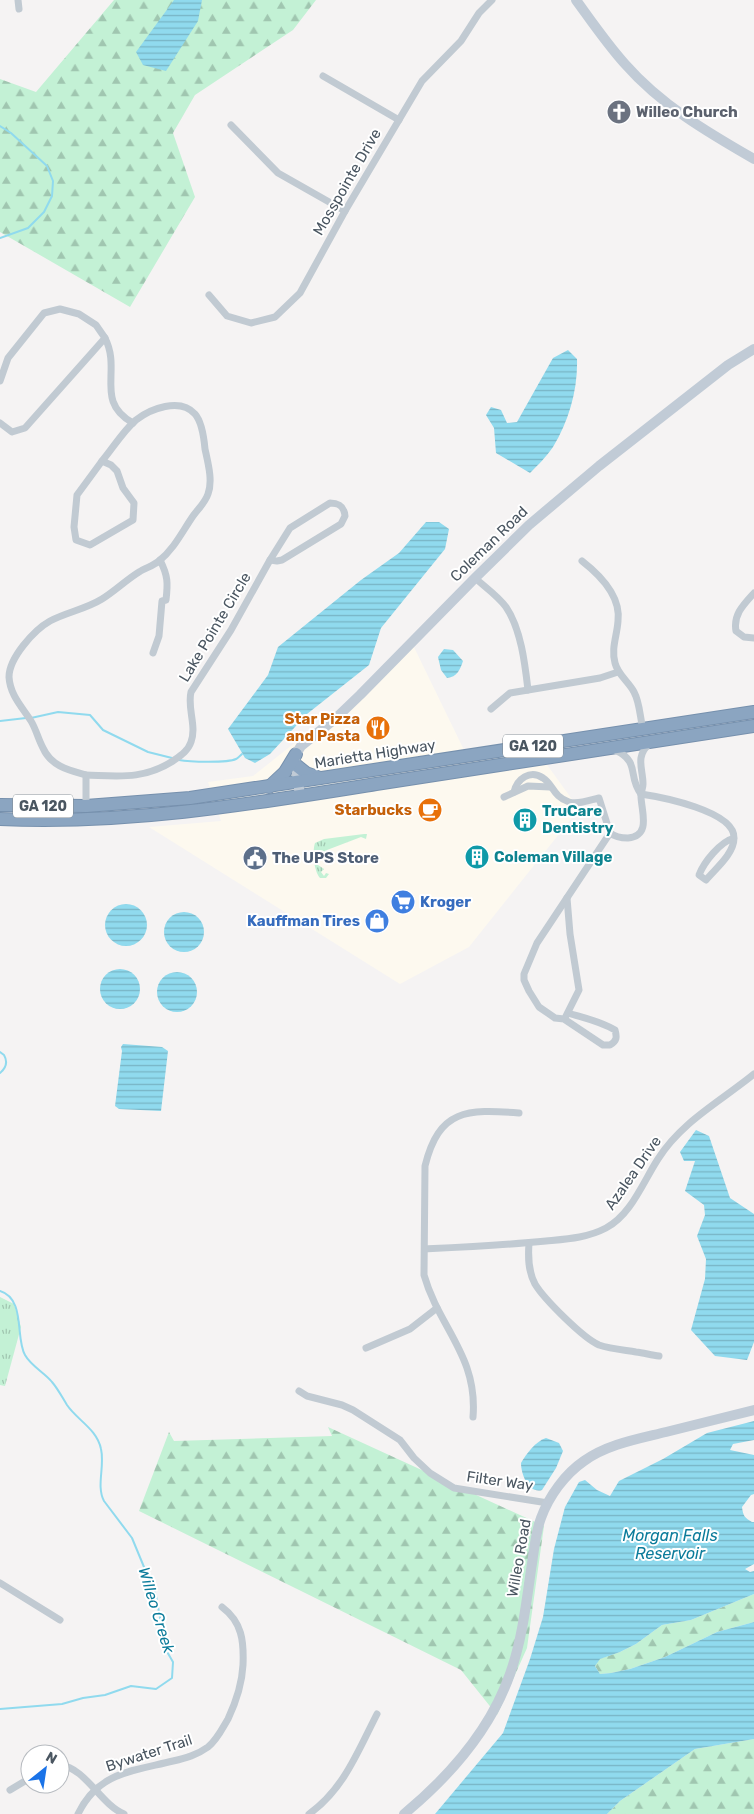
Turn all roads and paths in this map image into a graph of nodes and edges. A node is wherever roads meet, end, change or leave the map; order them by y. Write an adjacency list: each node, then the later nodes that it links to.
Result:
1 (18, 0): 4 (street)
2 (492, 0): 6 (street, Mosspointe Drive)
3 (576, 0): 8 (street)
4 (19, 9)
5 (322, 76): 6 (street)
6 (398, 120): 9 (street, Mosspointe Drive)
7 (231, 125): 9 (street)
8 (754, 159)
9 (345, 211): 10 (street, Mosspointe Drive)
10 (209, 295)
11 (105, 338): 13 (street); 14 (street); 15 (street)
12 (754, 349): 20 (street, Coleman Road)
13 (0, 381)
14 (0, 423)
15 (133, 423): 16 (street); 17 (street, Lake Pointe Circle)
16 (102, 461): 16 (street)
17 (160, 560): 23 (street); 33 (street, Lake Pointe Circle)
18 (270, 560): 18 (street, Lake Pointe Circle); 33 (street, Lake Pointe Circle)
19 (582, 560): 24 (street)
20 (475, 578): 25 (street); 32 (street, Coleman Road)
21 (754, 593): 22 (street)
22 (754, 638)
23 (153, 653)
24 (618, 672): 25 (street); 29 (street)
25 (528, 690): 26 (street)
26 (492, 709)
27 (754, 712): 29 (highway, Marietta Highway / GA 120)
28 (754, 726): 30 (highway, Marietta Highway / GA 120)
29 (643, 730): 34 (highway, Marietta Highway / GA 120)
30 (654, 742): 31 (highway, Marietta Highway / GA 120); 37 (street)
31 (610, 748): 37 (street); 38 (highway, Marietta Highway / GA 120)
32 (296, 760): 34 (highway); 35 (street); 36 (highway)
33 (86, 775): 41 (street)
34 (323, 778): 35 (highway, Marietta Highway / GA 120)
35 (298, 782): 36 (highway, Marietta Highway / GA 120); 38 (street)
36 (268, 787): 41 (highway, Marietta Highway / GA 120)
37 (641, 794): 44 (street); 45 (street)
38 (300, 796): 43 (highway, Marietta Highway / GA 120)
39 (504, 797): 44 (street)
40 (0, 805): 41 (highway, Marietta Highway / GA 120)
41 (86, 806): 43 (street)
42 (0, 819): 43 (highway, Marietta Highway / GA 120)
43 (87, 819)
44 (610, 833): 46 (street)
45 (734, 838): 45 (street)
46 (567, 898): 47 (street); 47 (street)
47 (566, 1016): 47 (street)
48 (754, 1074): 50 (street, Azalea Drive)
49 (519, 1113): 51 (street)
50 (529, 1243): 51 (street, Azalea Drive); 54 (street)
51 (425, 1249): 52 (street)
52 (437, 1308): 53 (street); 57 (street)
53 (366, 1348)
54 (659, 1356)
55 (299, 1391): 58 (street, Filter Way)
56 (754, 1410): 58 (street, Willeo Road)
57 (473, 1417)
58 (548, 1503): 70 (street, Willeo Road)
59 (0, 1583): 61 (street)
60 (222, 1607): 66 (street, Bywater Trail)
61 (60, 1620)
62 (377, 1714): 69 (street)
63 (70, 1768): 66 (street)
64 (20, 1784): 65 (street)
65 (10, 1790)
66 (94, 1790): 67 (street, Bywater Trail); 68 (street)
67 (78, 1814)
68 (124, 1814)
69 (310, 1814)
70 (404, 1814)

